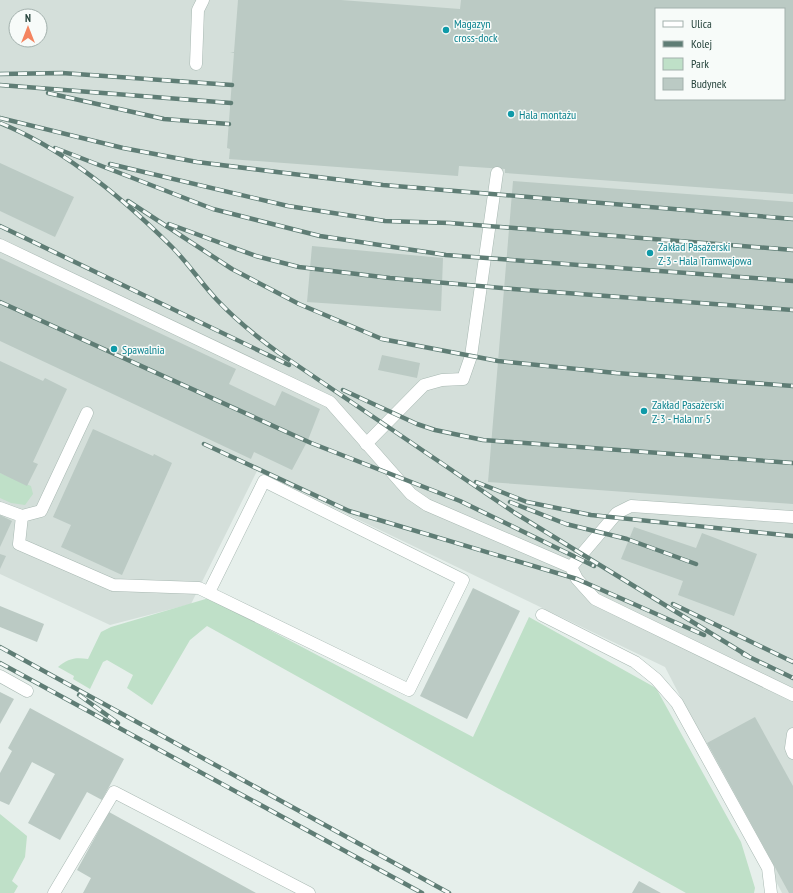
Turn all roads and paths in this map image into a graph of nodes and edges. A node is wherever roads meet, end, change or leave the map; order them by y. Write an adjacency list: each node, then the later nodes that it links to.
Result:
1 (203, 0): 2 (lane)
2 (196, 64)
3 (497, 173): 6 (lane)
4 (0, 245): 6 (lane)
5 (87, 413): 8 (lane)
6 (366, 444): 10 (lane)
7 (0, 508): 8 (lane)
8 (22, 516): 11 (lane)
9 (793, 516): 10 (lane)
10 (571, 567): 15 (lane)
11 (209, 592): 11 (lane)
12 (542, 615): 20 (lane)
13 (0, 676): 14 (lane)
14 (27, 691)
15 (793, 695)
16 (793, 734): 17 (lane)
17 (793, 753)
18 (54, 893): 19 (lane)
19 (309, 893)
20 (771, 893)

